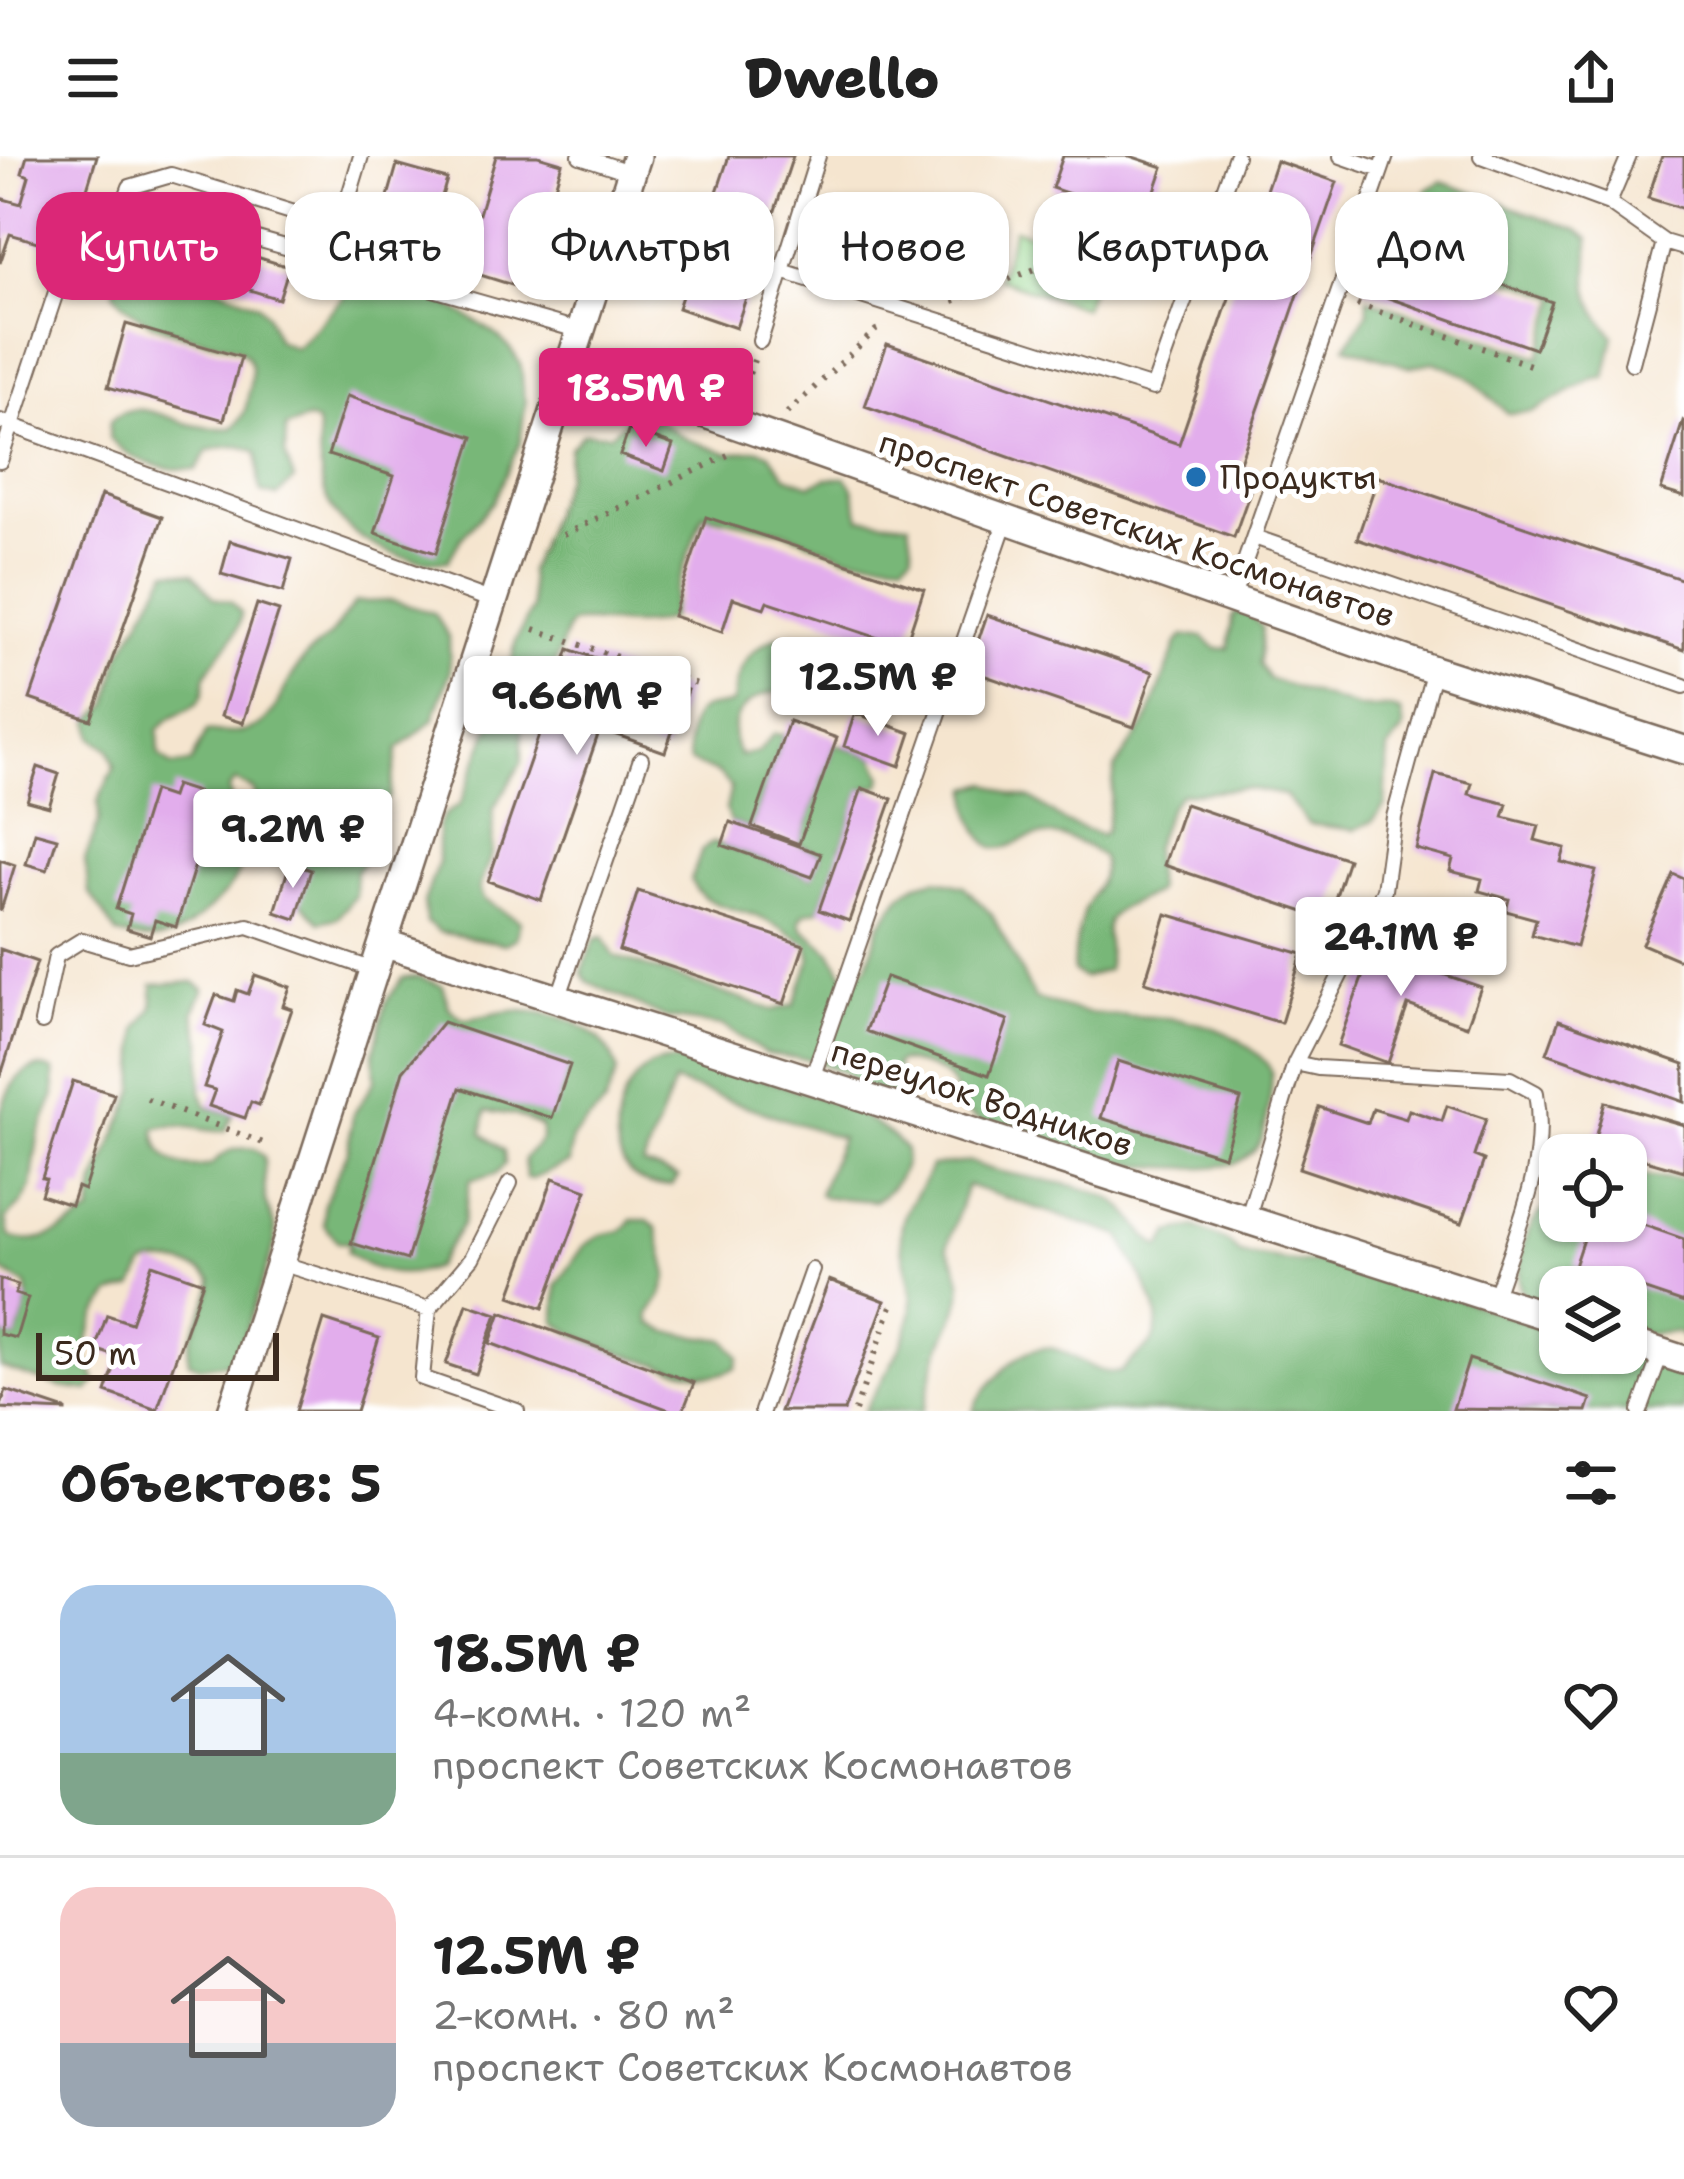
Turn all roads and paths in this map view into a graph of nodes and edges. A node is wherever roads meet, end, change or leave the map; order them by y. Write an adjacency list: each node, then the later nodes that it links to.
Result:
1 (362, 156): 10 (lane)
2 (580, 156): 9 (lane)
3 (818, 156): 18 (lane)
4 (1236, 156): 11 (lane)
5 (1341, 156): 8 (lane)
6 (1481, 156): 13 (lane)
7 (1628, 156): 13 (lane)
8 (1383, 163): 12 (lane)
9 (634, 165): 24 (street)
10 (351, 192)
11 (1224, 192)
12 (1373, 192)
13 (1609, 203): 15 (lane)
14 (285, 209): 29 (lane)
15 (1664, 242): 16 (lane); 26 (lane)
16 (1684, 248)
17 (1033, 270): 23 (path)
18 (782, 271): 23 (lane); 25 (lane)
19 (472, 300): 24 (lane)
20 (1185, 300): 23 (lane)
21 (1336, 300): 34 (lane)
22 (1346, 300): 28 (path)
23 (920, 314): 30 (path)
24 (581, 331): 27 (street)
25 (760, 341)
26 (1632, 363)
27 (569, 366): 30 (street, проспект Советских Космонавтов); 36 (street)
28 (1533, 366)
29 (6, 422): 31 (lane); 36 (lane)
30 (766, 436): 32 (street, проспект Советских Космонавтов); 33 (path)
31 (0, 461)
32 (1006, 520): 35 (street, проспект Советских Космонавтов); 47 (lane)
33 (562, 536)
34 (1254, 537): 35 (lane); 40 (lane)
35 (1232, 599): 38 (street, проспект Советских Космонавтов)
36 (494, 601): 43 (street)
37 (534, 629): 39 (path)
38 (1434, 670): 41 (street, проспект Советских Космонавтов); 46 (lane)
39 (703, 686)
40 (1684, 686)
41 (1684, 750)
42 (641, 759): 44 (lane)
43 (379, 956): 44 (street, переулок Водников); 45 (lane); 52 (street)
44 (558, 999): 47 (street, переулок Водников)
45 (42, 1022)
46 (1295, 1063): 51 (lane); 54 (lane)
47 (812, 1081): 51 (street, переулок Водников)
48 (146, 1099): 49 (path)
49 (266, 1144)
50 (510, 1183): 56 (lane)
51 (1247, 1220): 54 (street, переулок Водников)
52 (280, 1263): 56 (lane); 59 (street)
53 (812, 1270): 61 (lane)
54 (1494, 1299): 57 (street, переулок Водников)
55 (893, 1303): 62 (path)
56 (429, 1309): 60 (lane)
57 (1539, 1313)
58 (1672, 1356): 63 (lane)
59 (232, 1411)
60 (517, 1411)
61 (762, 1411)
62 (855, 1411)
63 (1640, 1411)

